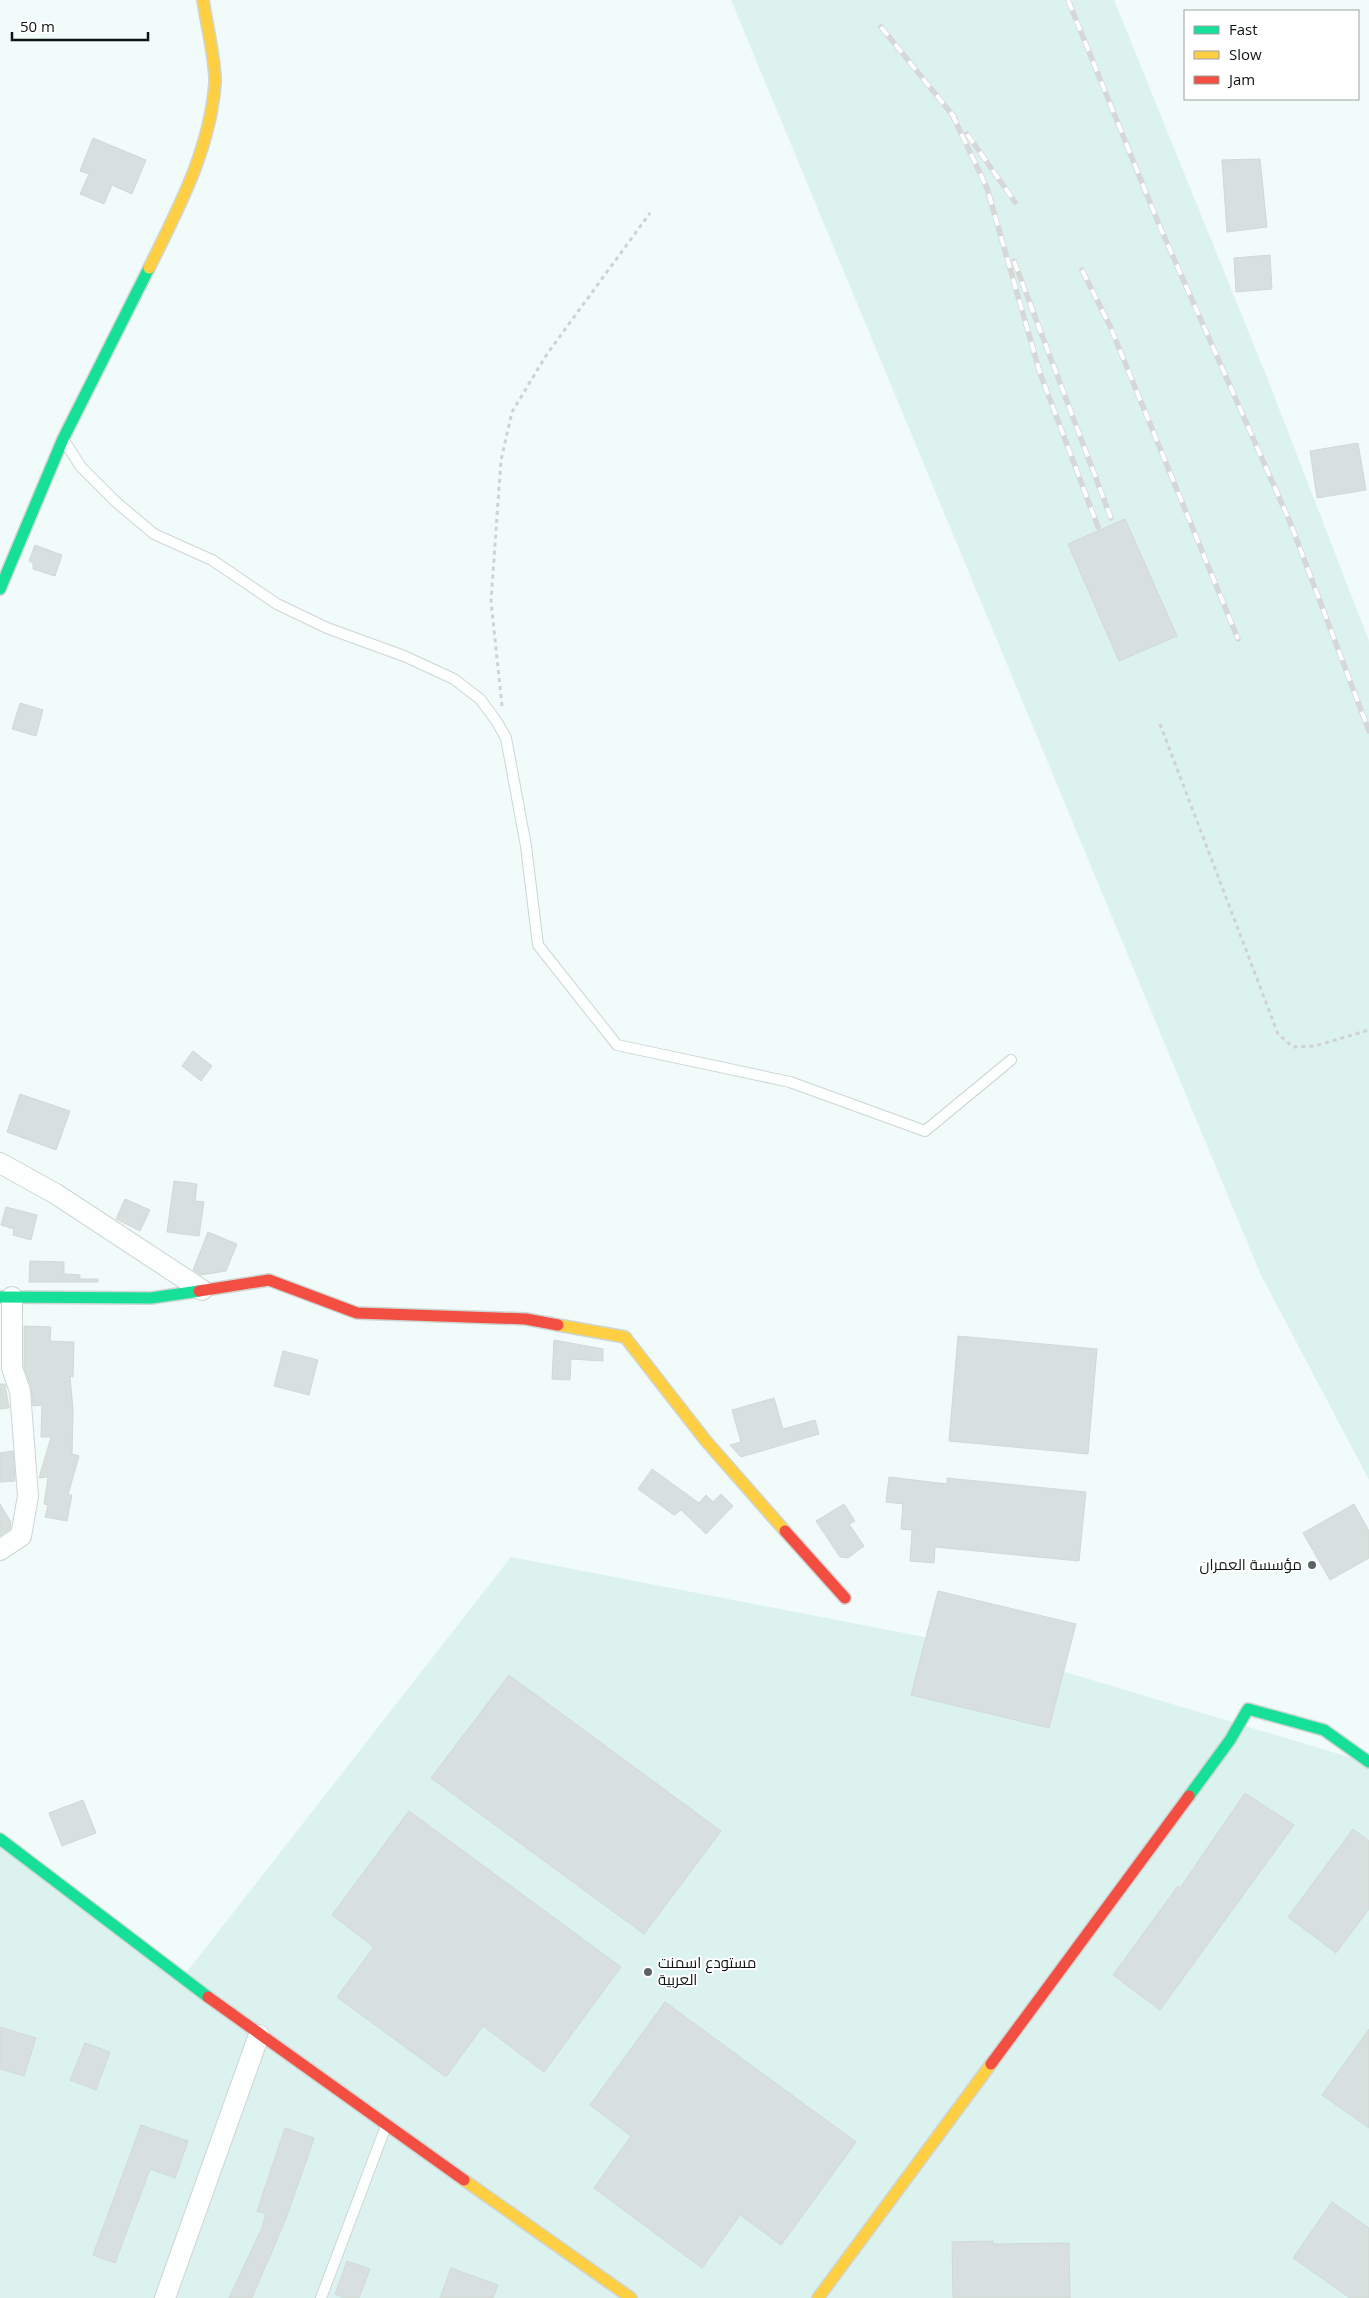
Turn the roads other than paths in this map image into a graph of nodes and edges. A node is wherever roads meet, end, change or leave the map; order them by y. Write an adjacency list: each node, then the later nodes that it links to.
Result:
1 (203, 0): 2 (street)
2 (63, 440): 3 (street); 4 (lane)
3 (0, 589)
4 (1011, 1060)
5 (0, 1163): 6 (street)
6 (202, 1290): 7 (street); 9 (street)
7 (6, 1297): 8 (street)
8 (0, 1550)
9 (845, 1598)
10 (1369, 1762): 17 (street)
11 (0, 1839): 12 (street)
12 (259, 2035): 13 (street); 14 (street)
13 (386, 2125): 15 (lane); 16 (street)
14 (165, 2298)
15 (321, 2298)
16 (631, 2298)
17 (818, 2298)

